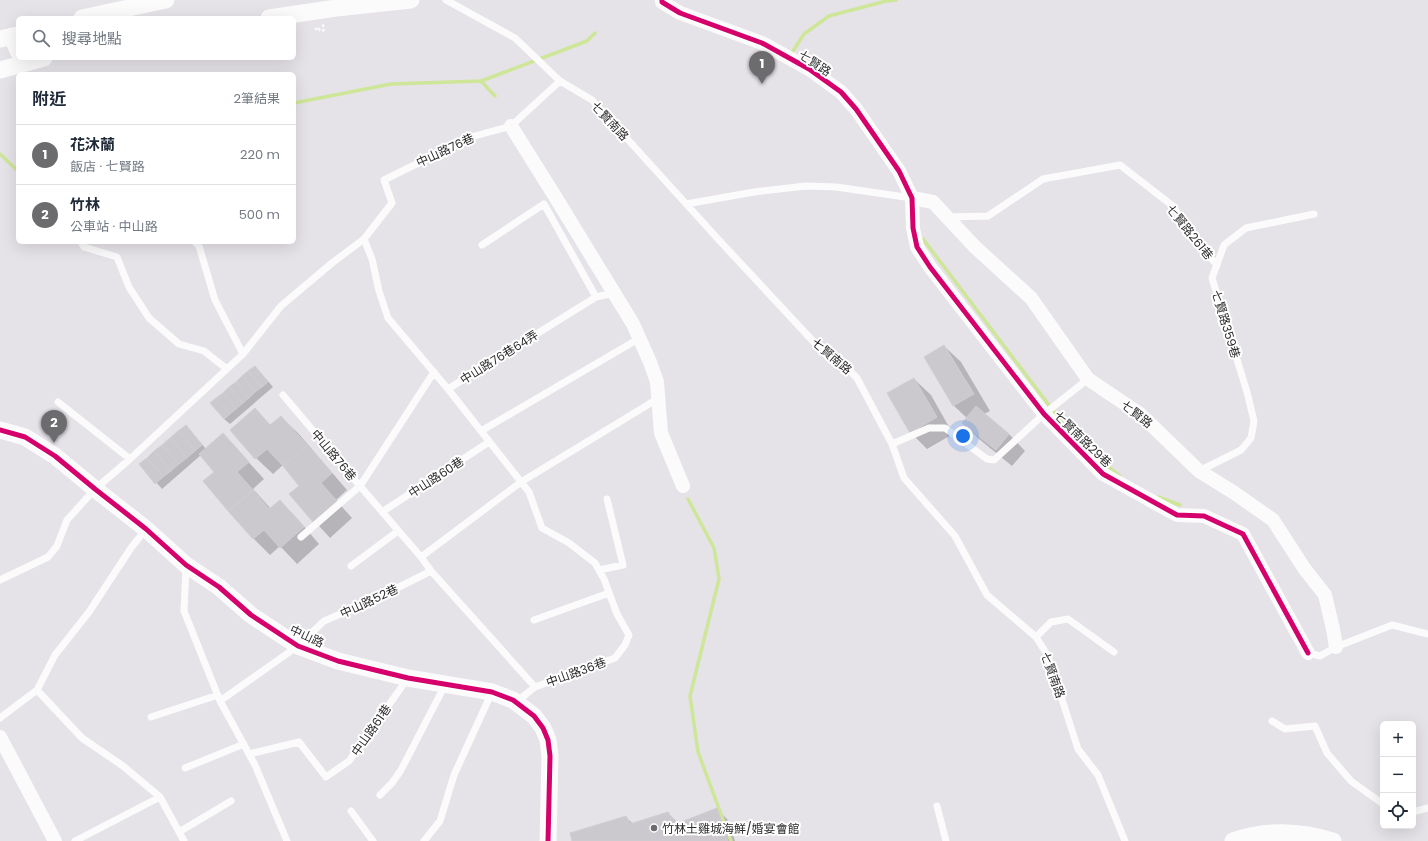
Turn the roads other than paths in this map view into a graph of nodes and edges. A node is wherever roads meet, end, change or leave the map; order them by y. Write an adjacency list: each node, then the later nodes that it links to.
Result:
1 (166, 0): 6 (street)
2 (411, 0): 5 (street)
3 (446, 0): 10 (lane, 七賢南路)
4 (662, 0): 12 (street, 七賢路)
5 (336, 4): 7 (street)
6 (91, 16)
7 (279, 16)
8 (16, 51): 9 (street)
9 (0, 70)
10 (560, 81): 11 (lane, 中山路76巷); 13 (lane, 七賢南路)
11 (510, 126): 16 (lane, 中山路76巷); 21 (street)
12 (912, 198): 13 (lane, 七賢路); 15 (street, 七賢路); 32 (street, 七賢南路29巷)
13 (686, 204): 36 (lane, 七賢南路)
14 (1314, 214): 20 (lane, 七賢路359巷)
15 (947, 217): 20 (lane, 七賢路261巷); 27 (street, 七賢路)
16 (364, 239): 24 (lane, 中山路76巷); 26 (lane)
17 (82, 244): 25 (lane)
18 (197, 244): 24 (lane)
19 (482, 245): 22 (lane)
20 (1217, 265): 38 (lane, 七賢路359巷)
21 (614, 293): 22 (lane, 中山路76巷64弄); 23 (street)
22 (596, 297): 28 (lane, 中山路76巷64弄)
23 (640, 338): 30 (street); 34 (lane)
24 (243, 354): 25 (lane, 中山路76巷)
25 (227, 369): 37 (lane, 中山路76巷)
26 (434, 372): 28 (lane); 40 (lane, 中山路76巷)
27 (1088, 379): 32 (lane); 38 (street, 七賢路)
28 (448, 389): 34 (lane, 中山路76巷64弄)
29 (283, 395): 40 (lane, 中山路76巷)
30 (658, 398): 39 (lane); 41 (street)
31 (58, 402): 37 (lane)
32 (1044, 414): 36 (lane); 62 (street, 七賢南路29巷)
33 (0, 430): 42 (street, 中山路)
34 (482, 431): 35 (lane, 中山路76巷64弄)
35 (489, 442): 39 (lane, 中山路76巷64弄); 44 (lane, 中山路60巷)
36 (892, 444): 58 (lane, 七賢南路)
37 (130, 459): 42 (lane, 中山路76巷)
38 (1199, 471): 60 (street, 七賢路)
39 (521, 482): 45 (lane, 中山路76巷64弄); 49 (lane)
40 (360, 486): 44 (lane); 48 (lane)
41 (683, 486)
42 (95, 489): 46 (street, 中山路); 54 (lane, 中山路76巷)
43 (607, 499): 52 (lane)
44 (382, 512): 47 (lane)
45 (542, 528): 52 (lane, 中山路36巷)
46 (146, 529): 50 (street, 中山路); 66 (lane)
47 (398, 530): 49 (lane); 51 (lane)
48 (301, 537)
49 (421, 557): 53 (lane)
50 (186, 565): 59 (street, 中山路); 68 (lane)
51 (351, 566)
52 (599, 570): 55 (lane, 中山路36巷)
53 (431, 571): 59 (lane, 中山路52巷); 65 (lane, 中山路36巷)
54 (0, 580)
55 (609, 593): 56 (lane); 65 (lane, 中山路36巷)
56 (534, 620)
57 (1428, 634): 60 (lane)
58 (1036, 637): 61 (lane); 94 (lane, 七賢南路)
59 (298, 646): 63 (street, 中山路); 68 (lane, 中山路)
60 (1336, 647): 62 (lane)
61 (1114, 652)
62 (1308, 654)
63 (408, 678): 64 (street, 中山路); 75 (lane, 中山路61巷)
64 (445, 684): 67 (street, 中山路); 77 (lane)
65 (535, 687): 69 (lane, 中山路36巷)
66 (37, 690): 71 (lane); 78 (lane)
67 (492, 692): 69 (street, 中山路); 91 (lane)
68 (219, 698): 70 (lane, 中山路); 74 (lane)
69 (516, 703): 92 (street, 中山路)
70 (151, 717)
71 (0, 718)
72 (1272, 721): 80 (lane)
73 (0, 737): 86 (street)
74 (244, 744): 75 (lane); 76 (lane)
75 (249, 754): 89 (lane)
76 (186, 768)
77 (380, 795)
78 (160, 797): 85 (lane); 87 (lane)
79 (231, 801): 85 (lane)
80 (1380, 802)
81 (937, 806): 93 (lane)
82 (1428, 808): 84 (lane)
83 (351, 811): 90 (lane)
84 (1416, 811)
85 (179, 832): 88 (lane)
86 (55, 841)
87 (75, 841)
88 (184, 841)
89 (287, 841)
90 (373, 841)
91 (424, 841)
92 (548, 841)
93 (946, 841)
94 (1125, 841)
95 (1233, 841): 96 (street)
96 (1333, 841)

